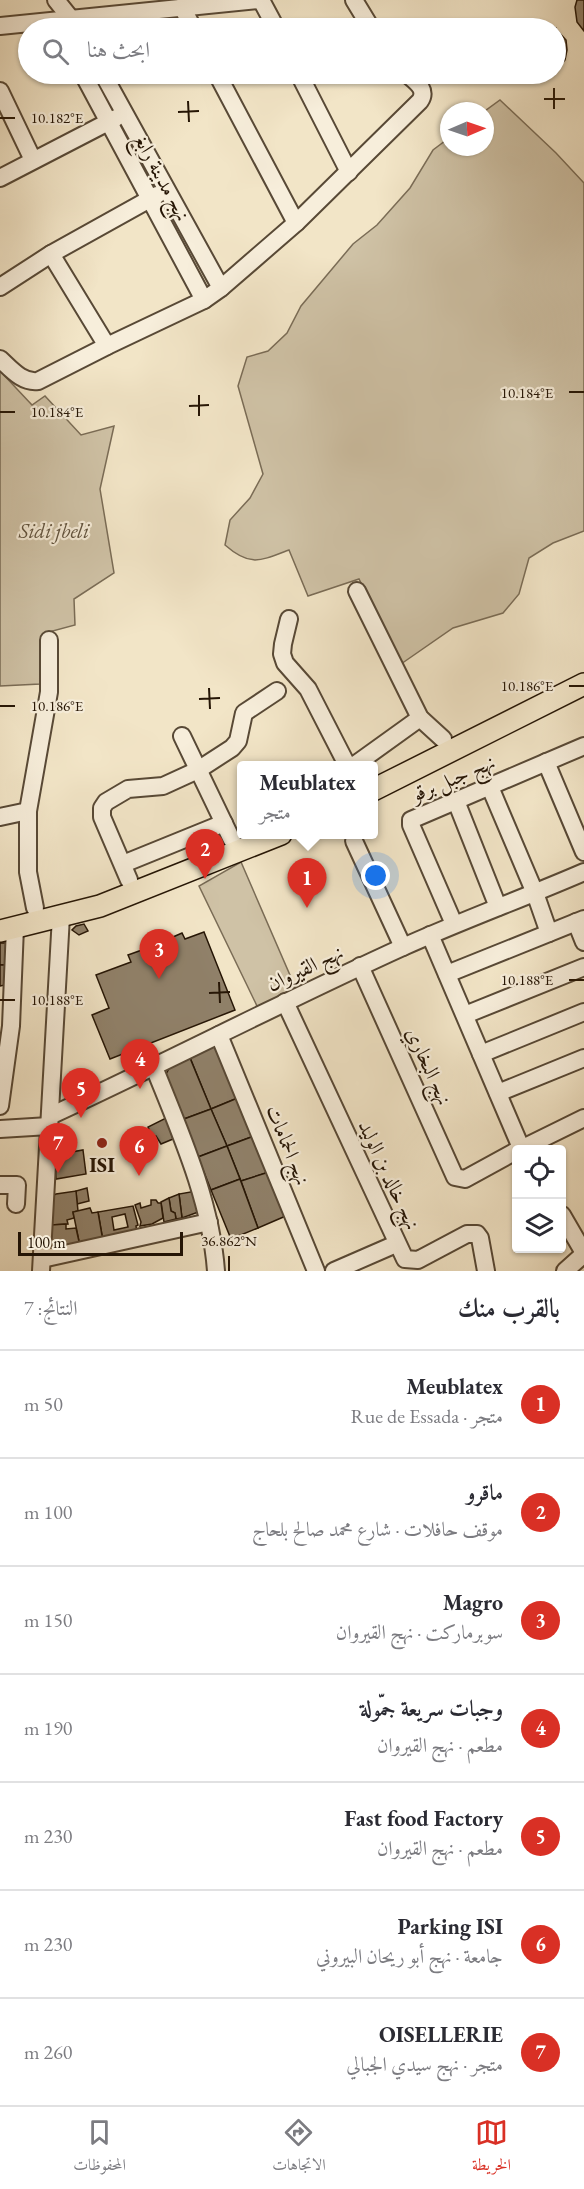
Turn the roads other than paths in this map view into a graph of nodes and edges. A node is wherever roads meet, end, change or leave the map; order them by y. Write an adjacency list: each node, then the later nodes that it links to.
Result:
1 (55, 0): 5 (street); 6 (street)
2 (260, 0): 4 (street); 9 (street)
3 (354, 0): 10 (street)
4 (182, 7): 7 (street); 8 (street)
5 (56, 18)
6 (71, 18)
7 (113, 18)
8 (188, 18)
9 (270, 18)
10 (365, 18)
11 (1, 25): 12 (street)
12 (18, 25)
13 (88, 84): 20 (street, نهج مدينة رابغ)
14 (108, 84): 19 (street, نهج مدينة رابغ)
15 (222, 84): 26 (street)
16 (304, 84): 22 (street)
17 (418, 84): 22 (street)
18 (0, 91): 21 (street)
19 (125, 114): 20 (street); 24 (street, نهج مدينة رابغ)
20 (108, 121): 21 (street); 25 (street, نهج مدينة رابغ)
21 (33, 160): 23 (street)
22 (350, 172): 26 (street)
23 (0, 178)
24 (167, 189): 25 (street); 29 (street, نهج مدينة رابغ)
25 (148, 200): 27 (street); 30 (street, نهج مدينة رابغ)
26 (296, 223): 29 (street)
27 (51, 254): 28 (street); 31 (street)
28 (0, 286)
29 (221, 288): 30 (street)
30 (204, 300): 31 (street)
31 (107, 346): 32 (street)
32 (0, 359)
33 (357, 591): 38 (street)
34 (289, 619): 42 (street)
35 (49, 640): 50 (street)
36 (583, 684): 40 (main road); 47 (main road)
37 (277, 691): 45 (street)
38 (420, 718): 40 (street); 43 (street)
39 (182, 736): 45 (street)
40 (443, 739): 46 (main road)
41 (584, 746): 44 (street, نهج جبل برقو)
42 (345, 761)
43 (360, 761)
44 (546, 762): 48 (street, نهج جبل برقو); 54 (street)
45 (198, 770): 52 (street); 55 (street)
46 (378, 772)
47 (378, 787)
48 (490, 787): 49 (street, نهج جبل برقو); 57 (street)
49 (456, 801): 58 (street); 62 (street, نهج جبل برقو)
50 (28, 811): 51 (street); 59 (street)
51 (0, 817)
52 (229, 840): 55 (main road); 60 (main road)
53 (354, 842): 67 (street)
54 (584, 852)
55 (126, 872): 59 (main road)
56 (584, 872): 57 (street, نهج القيروان)
57 (535, 893): 58 (street, نهج القيروان); 64 (street)
58 (498, 907): 62 (street, نهج القيروان)
59 (35, 908): 63 (main road)
60 (61, 916): 63 (main road); 83 (street)
61 (580, 921): 64 (street); 66 (street)
62 (454, 924): 65 (street, نهج القيروان)
63 (5, 925): 71 (street)
64 (549, 933): 70 (street)
65 (430, 935): 67 (street, نهج القيروان); 70 (street)
66 (584, 942)
67 (403, 947): 68 (street, نهج القيروان)
68 (360, 966): 72 (street, نهج القيروان); 87 (street, نهج البخاري)
69 (584, 967): 74 (street)
70 (447, 974): 74 (street)
71 (6, 987): 78 (street)
72 (285, 1002): 75 (street, نهج القيروان); 92 (street, نهج خالد بن الوليد)
73 (584, 1012): 76 (street)
74 (465, 1015): 76 (street)
75 (219, 1035): 79 (street, نهج القيروان); 96 (street, نهج الحمامات)
76 (481, 1054): 80 (street)
77 (584, 1058): 80 (street)
78 (3, 1062): 81 (street)
79 (154, 1067): 83 (street, نهج القيروان); 90 (street)
80 (498, 1093): 85 (street)
81 (0, 1106)
82 (584, 1118): 86 (street)
83 (50, 1121): 84 (street); 94 (street)
84 (0, 1129)
85 (518, 1145)
86 (530, 1145)
87 (512, 1154)
88 (0, 1185): 89 (street)
89 (16, 1204)
90 (208, 1222): 94 (street); 95 (street)
91 (566, 1223): 93 (street)
92 (396, 1244): 97 (street); 98 (street, نهج خالد بن الوليد)
93 (584, 1253): 99 (street)
94 (42, 1265)
95 (216, 1271)
96 (316, 1271)
97 (334, 1271)
98 (486, 1271)
99 (565, 1271)

